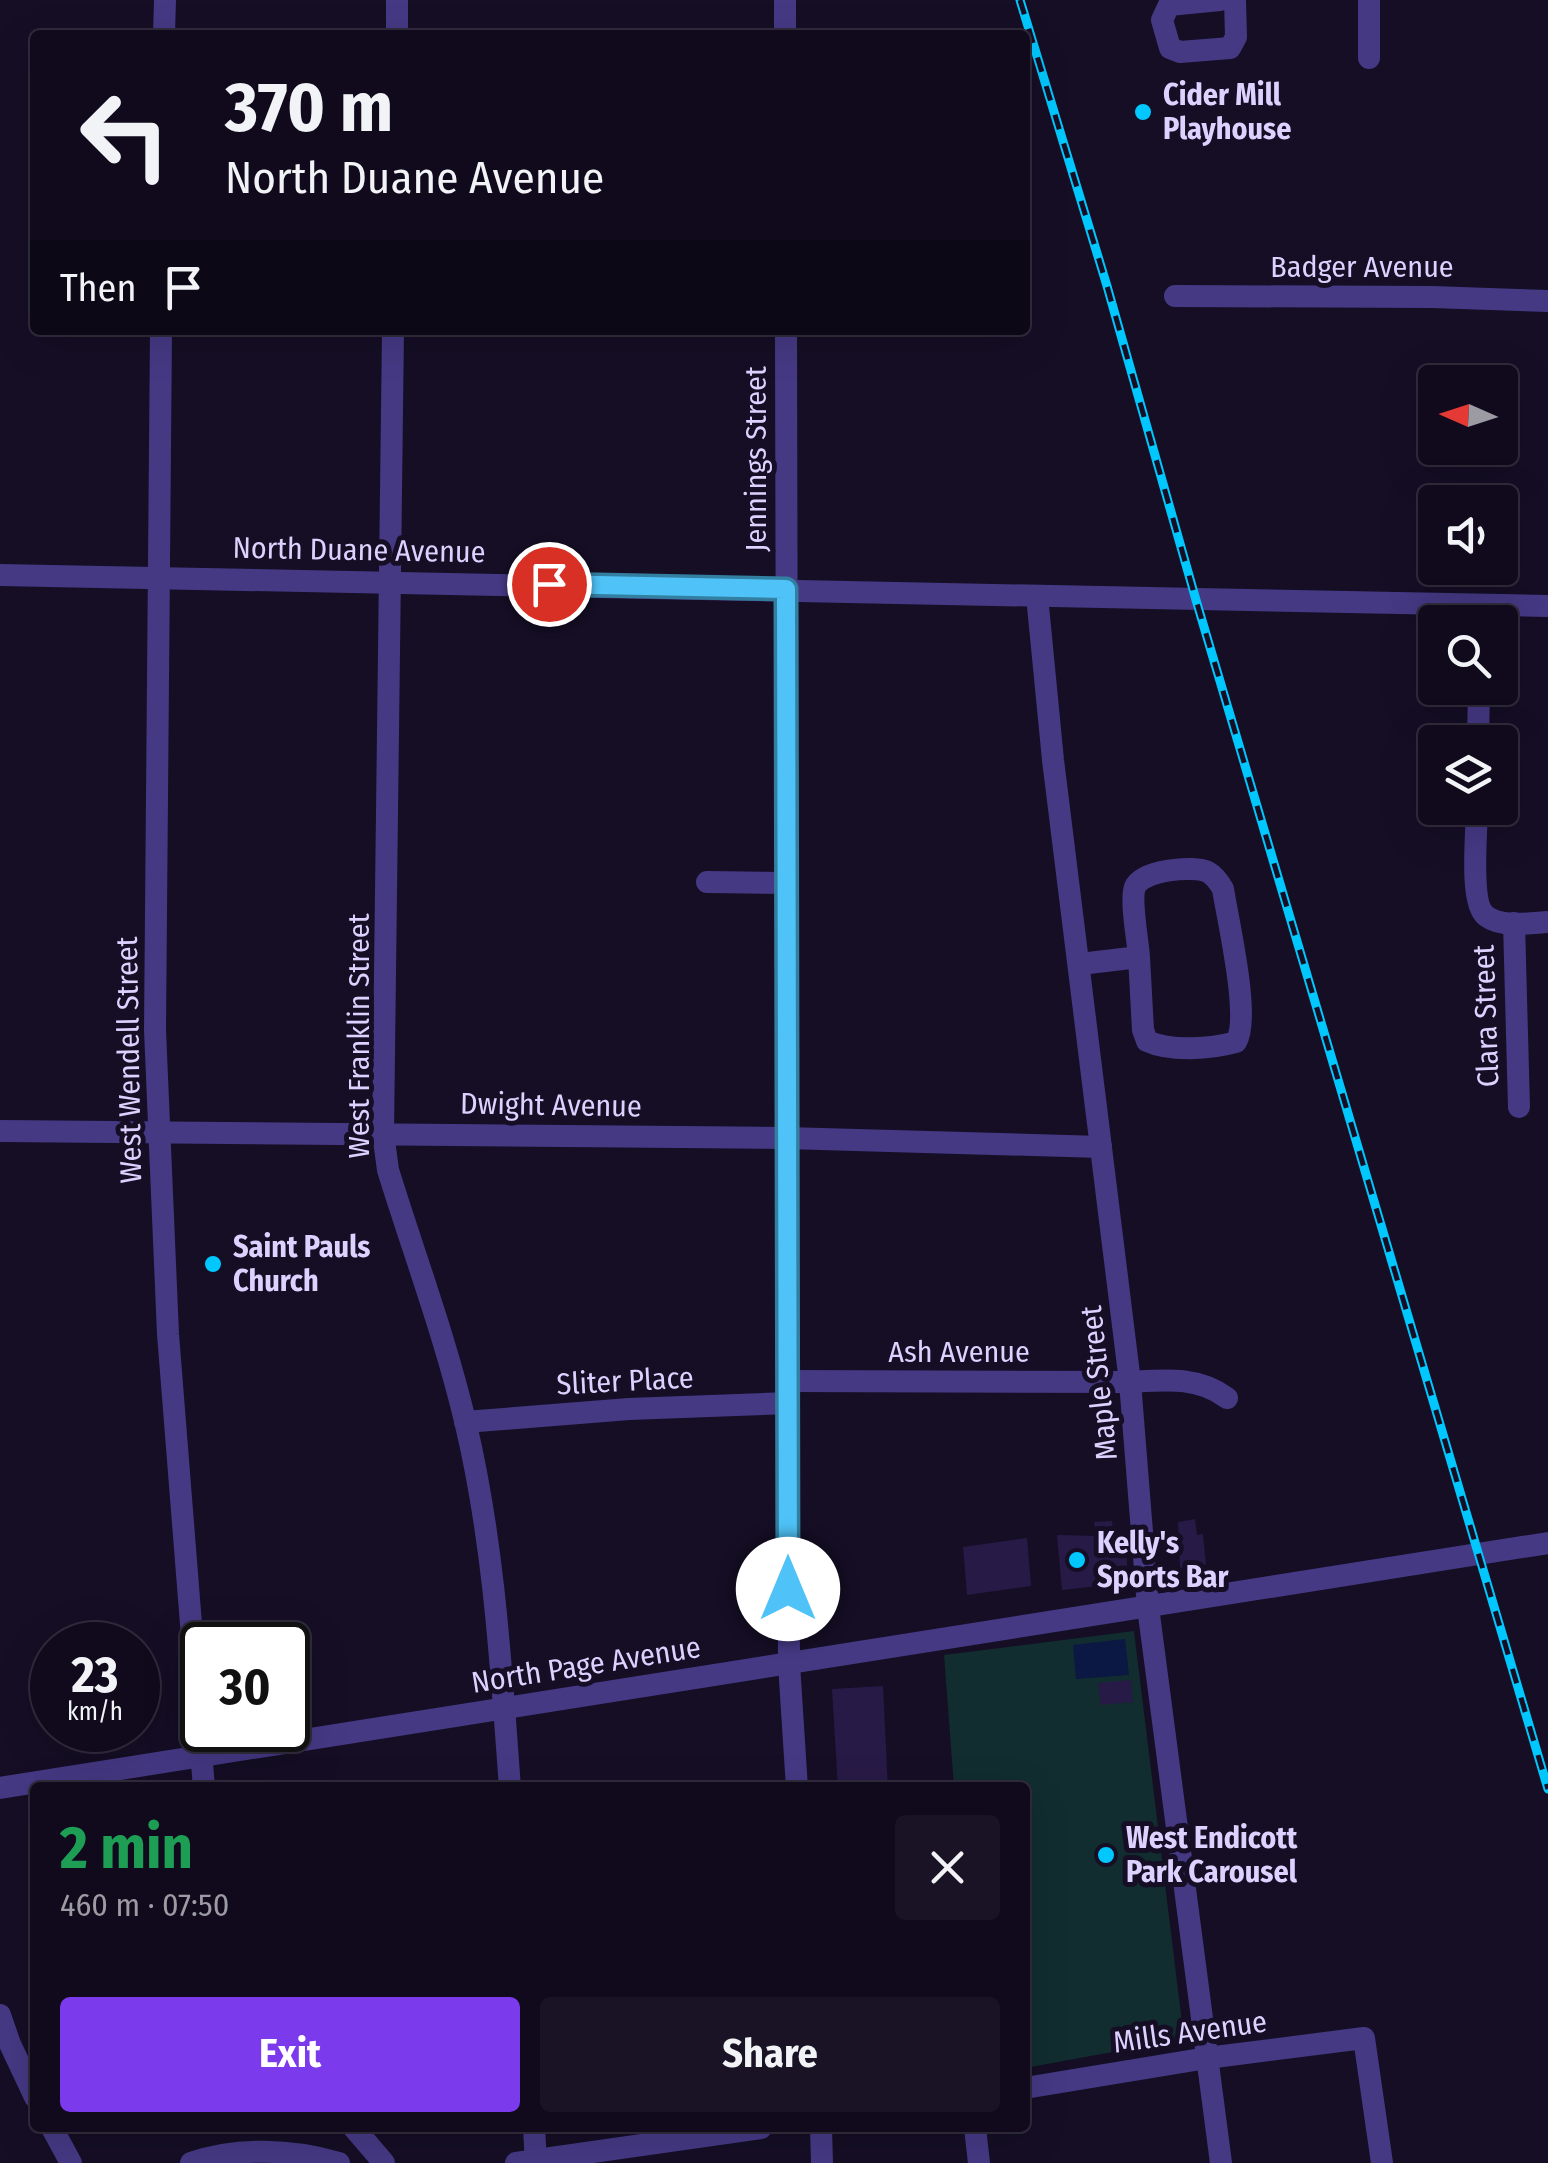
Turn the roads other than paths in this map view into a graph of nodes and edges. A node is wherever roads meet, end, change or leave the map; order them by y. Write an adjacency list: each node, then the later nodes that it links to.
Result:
1 (165, 0): 7 (street)
2 (397, 0): 8 (street)
3 (785, 0): 9 (street)
4 (1220, 0): 5 (street)
5 (1235, 0)
6 (1369, 0): 10 (street)
7 (164, 30)
8 (396, 30)
9 (785, 30)
10 (1369, 58)
11 (1175, 296): 12 (street, Badger Avenue)
12 (1548, 301)
13 (161, 335): 17 (street, West Wendell Street)
14 (394, 335): 18 (street, West Franklin Street)
15 (786, 335): 19 (street, Jennings Street)
16 (0, 575): 17 (street, North Duane Avenue)
17 (158, 577): 18 (street, North Duane Avenue); 33 (street, West Wendell Street)
18 (391, 580): 19 (street, North Duane Avenue); 34 (street, West Franklin Street)
19 (786, 589): 20 (street, North Duane Avenue); 26 (street, Jennings Street)
20 (1037, 596): 23 (street, North Duane Avenue); 30 (street, Maple Street)
21 (1548, 606): 22 (street, North Duane Avenue)
22 (1518, 610)
23 (1418, 611)
24 (1478, 825): 28 (street)
25 (707, 882): 26 (street)
26 (788, 884): 35 (street, Jennings Street)
27 (1548, 922): 28 (street)
28 (1514, 923): 31 (street, Clara Street)
29 (1139, 957): 29 (street); 30 (street)
30 (1080, 964): 36 (street, Maple Street)
31 (1519, 1108)
32 (0, 1131): 33 (street, Dwight Avenue)
33 (158, 1132): 34 (street, Dwight Avenue); 45 (street, West Wendell Street)
34 (383, 1133): 35 (street, Dwight Avenue); 40 (street, West Franklin Street)
35 (786, 1138): 36 (street, Dwight Avenue); 38 (street, Jennings Street)
36 (1102, 1147): 37 (street, Maple Street)
37 (1130, 1382): 38 (street, Ash Avenue); 39 (street, Ash Avenue); 42 (street, Maple Street)
38 (788, 1392): 40 (street, Sliter Place); 43 (street, Jennings Street)
39 (1227, 1398)
40 (465, 1422): 44 (street, West Franklin Street)
41 (1548, 1543): 42 (street, North Page Avenue)
42 (1148, 1607): 43 (street, North Page Avenue); 53 (street, Maple Street)
43 (789, 1664): 44 (street, North Page Avenue); 49 (street, Jennings Street)
44 (504, 1709): 45 (street, North Page Avenue); 48 (street, West Franklin Street)
45 (200, 1756): 46 (street, North Page Avenue); 47 (street, West Wendell Street)
46 (38, 1782)
47 (203, 1782)
48 (510, 1782)
49 (798, 1782)
50 (30, 1783): 51 (street, North Page Avenue)
51 (0, 1788)
52 (0, 2015): 54 (street)
53 (1207, 2058): 55 (street, Mills Avenue); 69 (street, Maple Street); 70 (street, Mills Avenue)
54 (30, 2086)
55 (1030, 2087)
56 (54, 2132): 63 (street)
57 (357, 2132): 66 (street)
58 (533, 2132): 62 (street)
59 (734, 2132): 62 (street)
60 (821, 2132): 67 (street)
61 (976, 2132): 68 (street)
62 (529, 2162)
63 (71, 2163)
64 (190, 2163): 65 (street)
65 (339, 2163)
66 (384, 2163)
67 (822, 2163)
68 (980, 2163)
69 (1222, 2163)
70 (1382, 2163)

